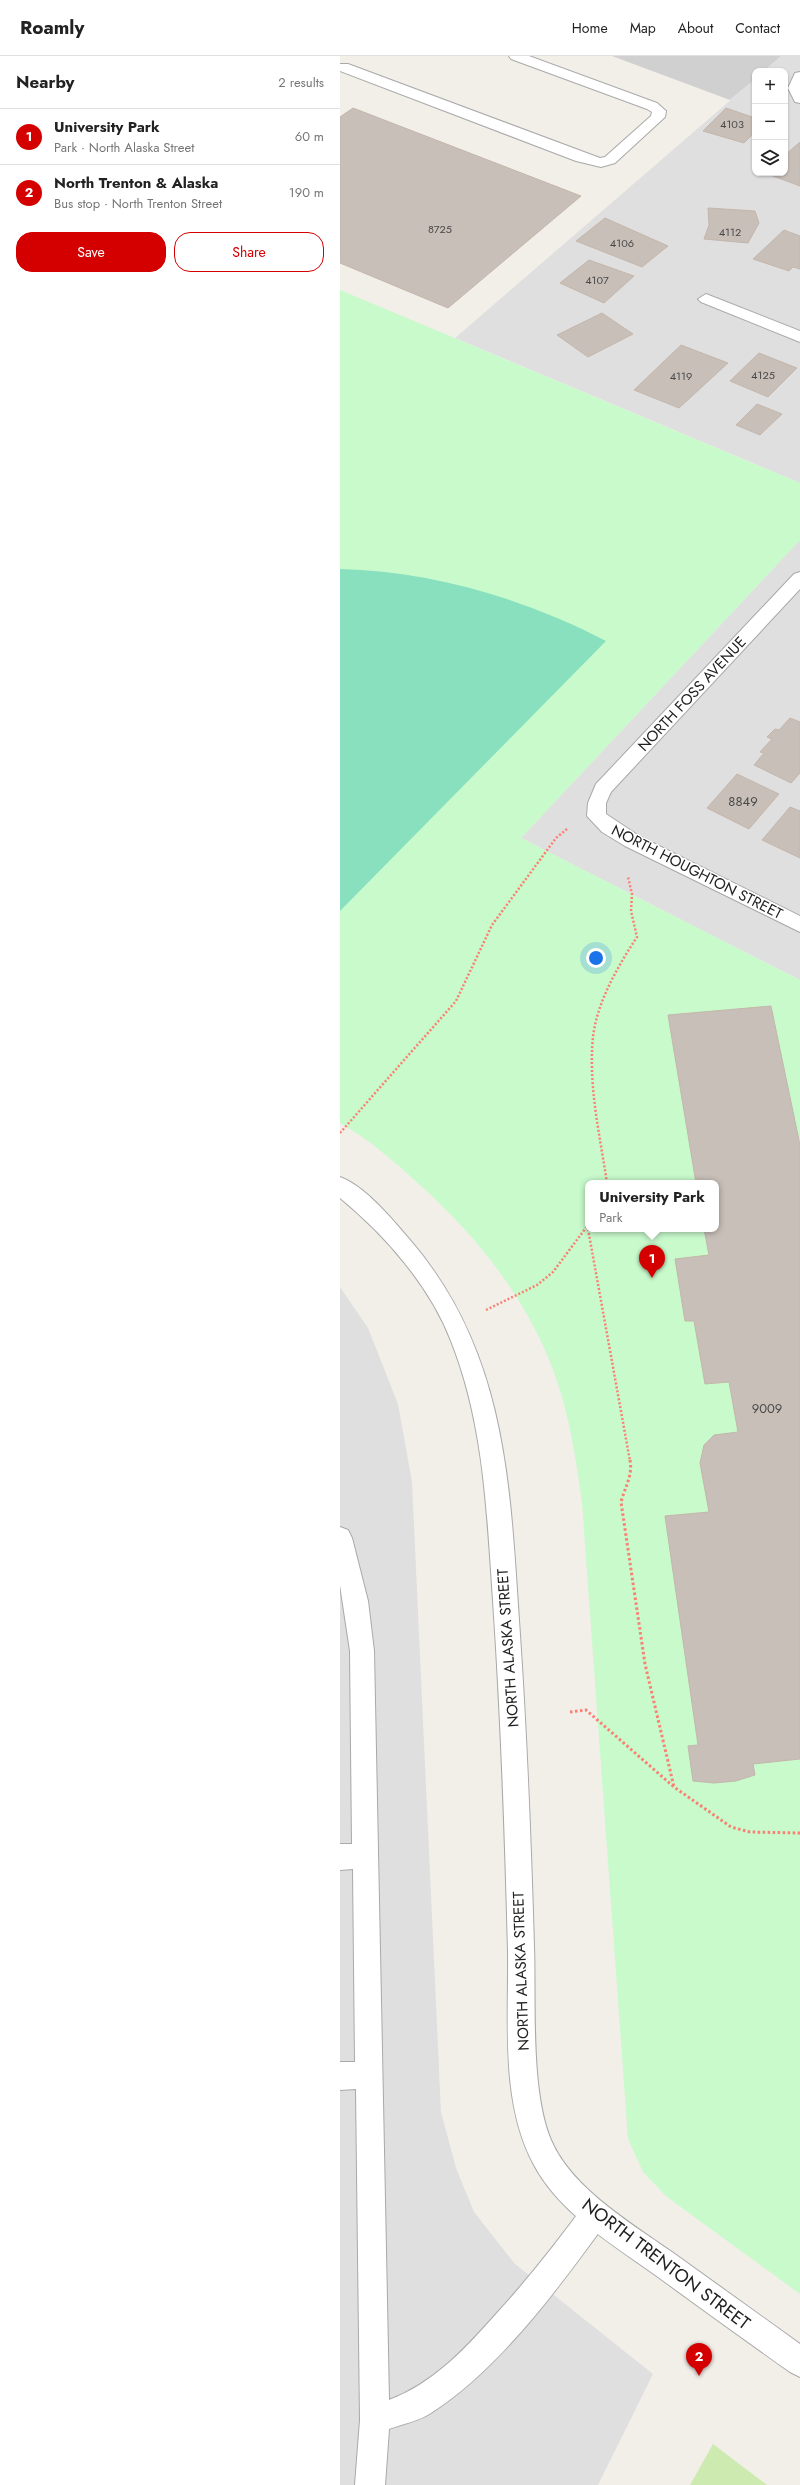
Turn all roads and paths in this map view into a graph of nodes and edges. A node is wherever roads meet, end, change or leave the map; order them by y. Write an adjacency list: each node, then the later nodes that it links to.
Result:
1 (357, 56): 3 (street)
2 (516, 56): 3 (street)
3 (341, 68)
4 (800, 76): 5 (street)
5 (797, 96)
6 (706, 299): 7 (street)
7 (800, 337)
8 (800, 578): 9 (street, NORTH FOSS AVENUE)
9 (596, 816): 10 (street, NORTH HOUGHTON STREET); 12 (path)
10 (632, 841): 11 (street, NORTH HOUGHTON STREET); 13 (path)
11 (800, 925)
12 (340, 1133)
13 (607, 1180)
14 (340, 1186): 17 (street, NORTH ALASKA STREET)
15 (585, 1231): 17 (path)
16 (589, 1232): 20 (path)
17 (454, 1323): 25 (street, NORTH ALASKA STREET)
18 (340, 1538): 22 (street)
19 (570, 1712): 20 (path)
20 (674, 1787): 21 (path)
21 (800, 1832)
22 (352, 1857): 23 (street)
23 (368, 2075): 24 (street); 28 (street)
24 (340, 2076)
25 (542, 2156): 26 (street, NORTH TRENTON STREET)
26 (595, 2214): 27 (street, NORTH TRENTON STREET); 28 (street)
27 (800, 2362)
28 (375, 2420): 29 (street)
29 (370, 2485)

